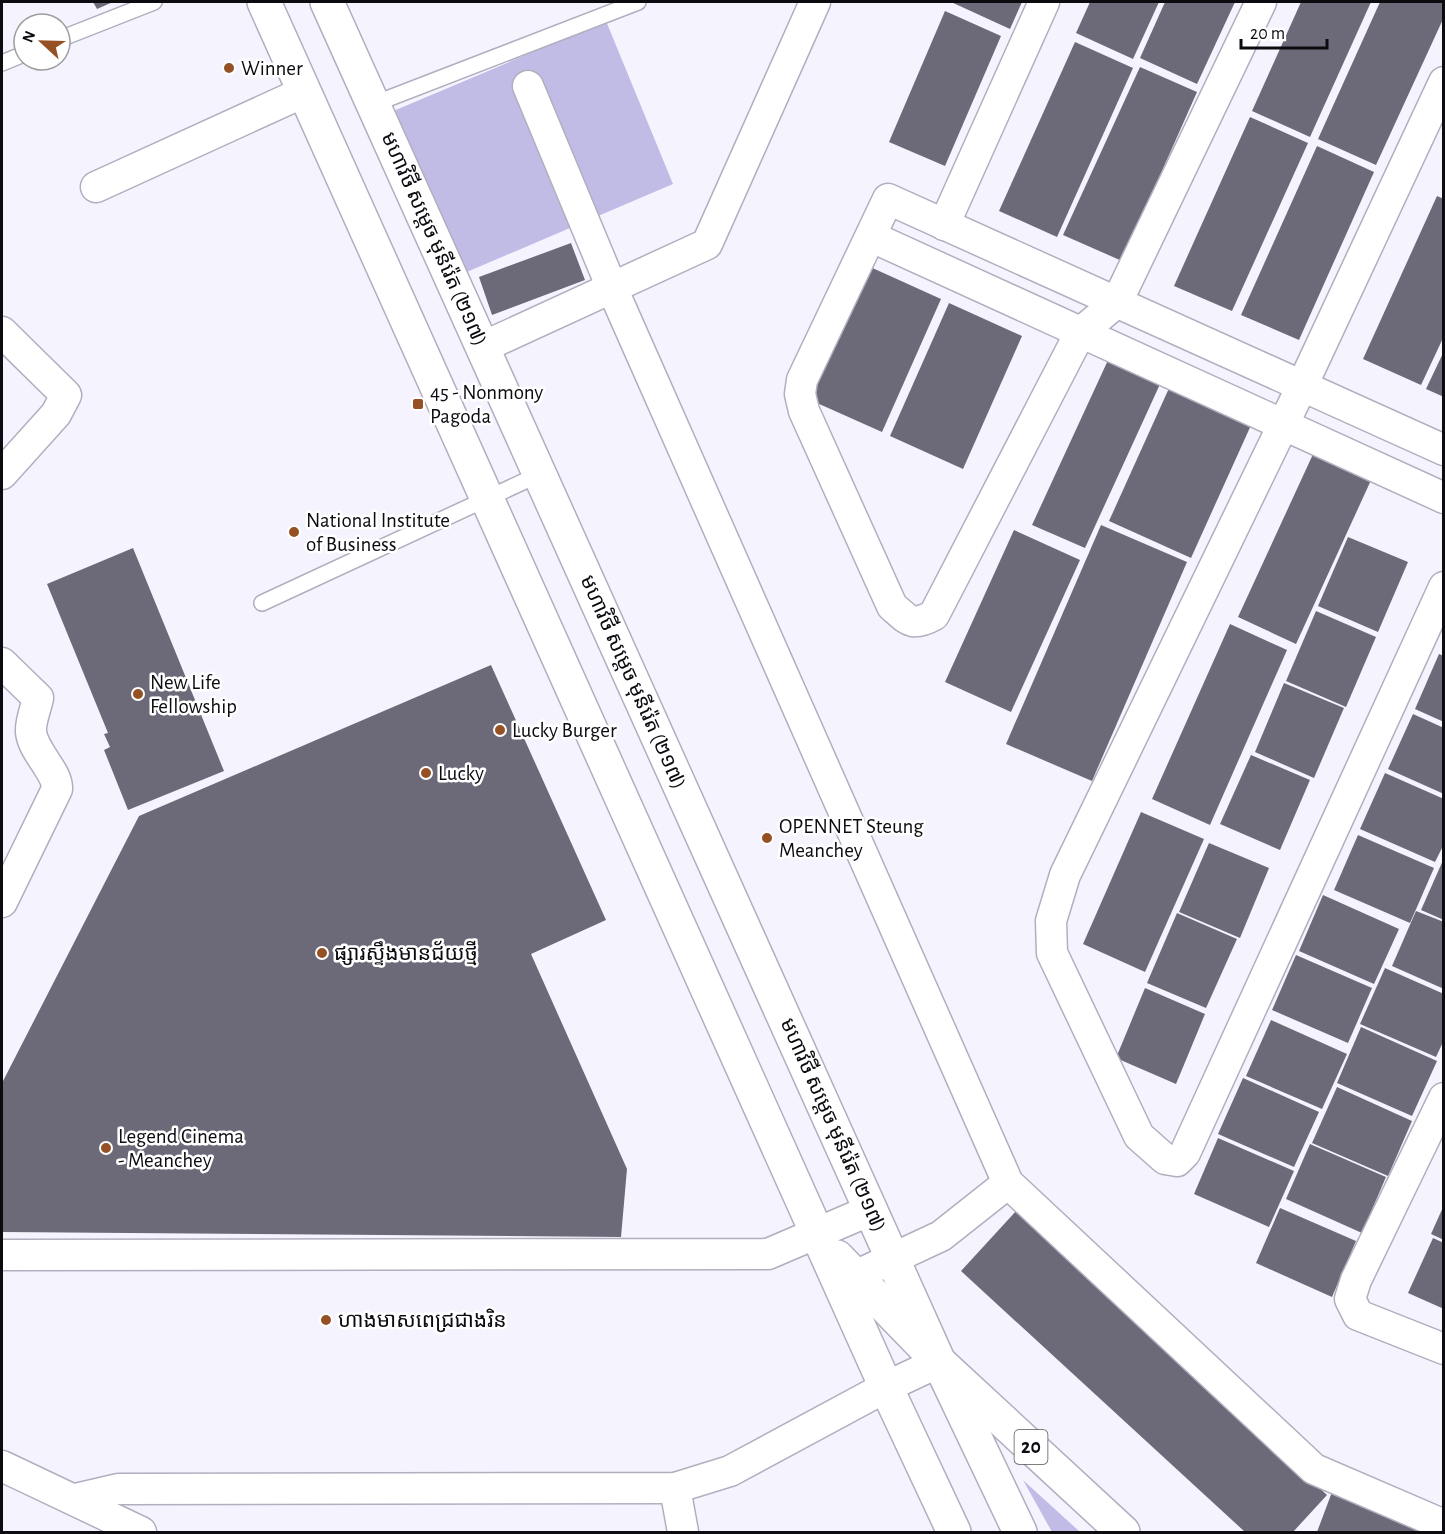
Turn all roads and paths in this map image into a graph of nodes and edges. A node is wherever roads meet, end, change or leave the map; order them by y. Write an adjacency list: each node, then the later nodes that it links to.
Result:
1 (154, 2): 8 (lane)
2 (264, 2): 11 (main road, មហាវិថី សម្តេច មុនីរ៉េត (២១៧))
3 (327, 2): 12 (main road, មហាវិថី សម្តេច មុនីរ៉េត (២១៧))
4 (638, 2): 12 (lane)
5 (815, 2): 16 (street)
6 (1044, 2): 14 (street)
7 (1261, 2): 17 (street)
8 (72, 34)
9 (1443, 82): 21 (street)
10 (528, 86): 16 (street)
11 (304, 92): 13 (street); 26 (main road, មហាវិថី សម្តេច មុនីរ៉េត (២១៧))
12 (374, 104): 20 (main road, មហាវិថី សម្តេច មុនីរ៉េត (២១៧))
13 (96, 187)
14 (944, 225): 15 (street); 17 (street)
15 (872, 237): 19 (street); 19 (street)
16 (612, 288): 20 (street); 33 (street)
17 (1117, 302): 19 (street); 21 (street)
18 (2, 332): 24 (street)
19 (1080, 333): 22 (street)
20 (483, 347): 25 (main road, មហាវិថី សម្តេច មុនីរ៉េត (២១៧))
21 (1302, 386): 22 (street); 23 (street)
22 (1283, 426): 27 (street); 28 (street)
23 (1443, 450)
24 (2, 474)
25 (540, 474): 26 (lane); 34 (main road, មហាវិថី សម្តេច មុនីរ៉េត (២១៧))
26 (487, 498): 29 (lane); 35 (main road, មហាវិថី សម្តេច មុនីរ៉េត (២១៧))
27 (1443, 498)
28 (1443, 587)
29 (262, 603)
30 (2, 663): 31 (street)
31 (2, 902)
32 (1443, 1098): 39 (street)
33 (1008, 1183): 37 (street); 45 (street)
34 (872, 1210): 35 (street); 37 (main road, មហាវិថី សម្តេច មុនីរ៉េត (២១៧))
35 (818, 1235): 36 (street); 38 (main road, មហាវិថី សម្តេច មុនីរ៉េត (២១៧) / 20)
36 (2, 1255)
37 (893, 1259): 38 (street); 40 (main road, មហាវិថី សម្តេច មុនីរ៉េត (២១៧))
38 (847, 1280): 40 (main road, មហាវិថី សម្តេច មុនីរ៉េត (២១៧) / 20); 41 (main road, មហាវិថី សម្តេច មុនីរ៉េត (២១៧))
39 (1443, 1349)
40 (939, 1362): 41 (street); 49 (main road, មហាវិថី សម្តេច មុនីរ៉េត (២១៧)); 50 (main road, មហាវិថី សម្តេច មុនីរ៉េត (២១៧) / 20)
41 (886, 1387): 43 (street); 48 (main road, មហាវិថី សម្តេច មុនីរ៉េត (២១៧))
42 (2, 1466): 44 (street)
43 (675, 1488): 44 (street); 47 (street)
44 (75, 1499): 46 (street)
45 (1443, 1525)
46 (141, 1533)
47 (684, 1533)
48 (954, 1533)
49 (1020, 1533)
50 (1123, 1533)

